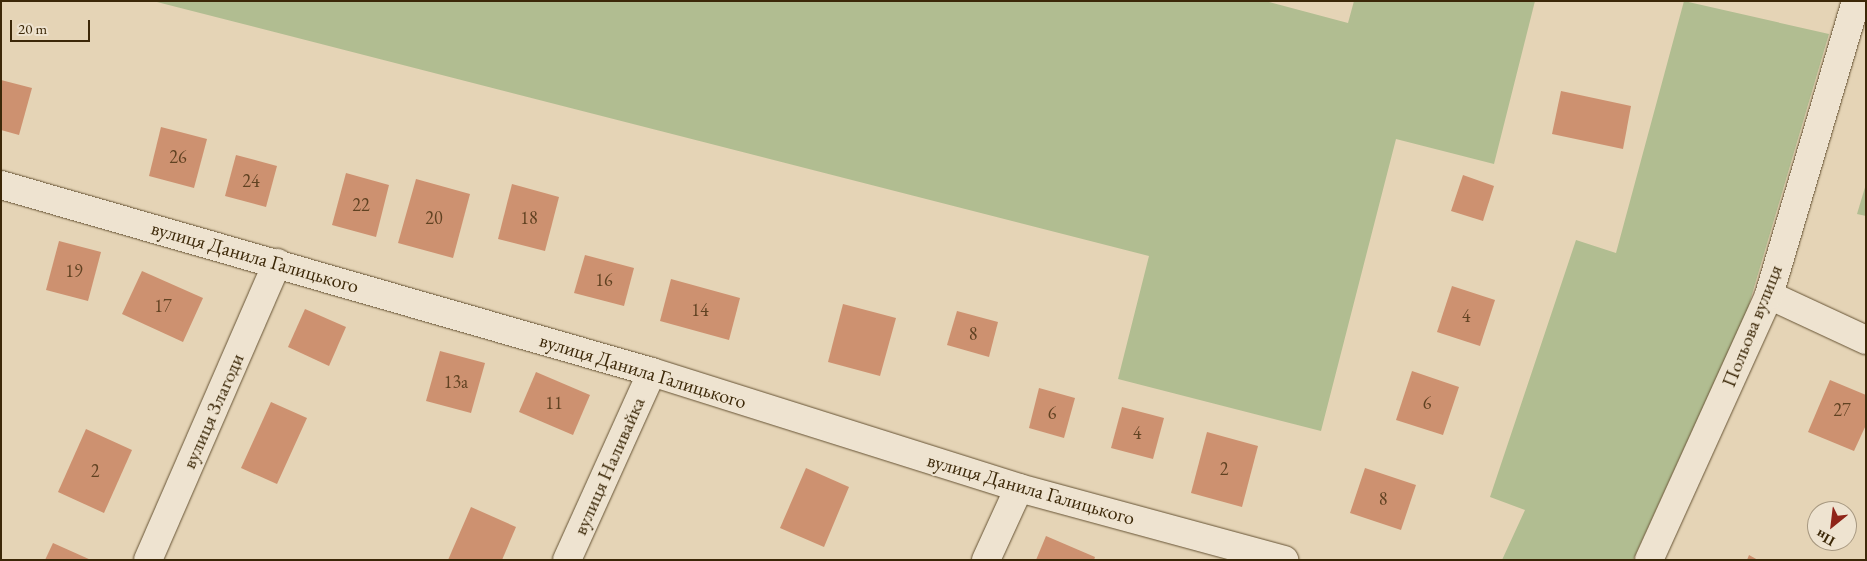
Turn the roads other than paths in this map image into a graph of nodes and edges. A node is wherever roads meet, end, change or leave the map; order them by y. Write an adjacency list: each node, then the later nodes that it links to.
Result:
1 (1856, 1): 4 (street, Польова вулиця)
2 (1, 185): 3 (street, вулиця Данила Галицького)
3 (278, 263): 6 (street, вулиця Данила Галицького); 8 (street, вулиця Злагоди)
4 (1769, 296): 5 (street); 12 (street, Польова вулиця)
5 (1866, 340)
6 (652, 372): 7 (street, вулиця Данила Галицького); 9 (street, вулиця Наливайка)
7 (1019, 488): 10 (street); 11 (street, вулиця Данила Галицького)
8 (148, 560)
9 (567, 560)
10 (986, 560)
11 (1284, 560)
12 (1649, 560)

